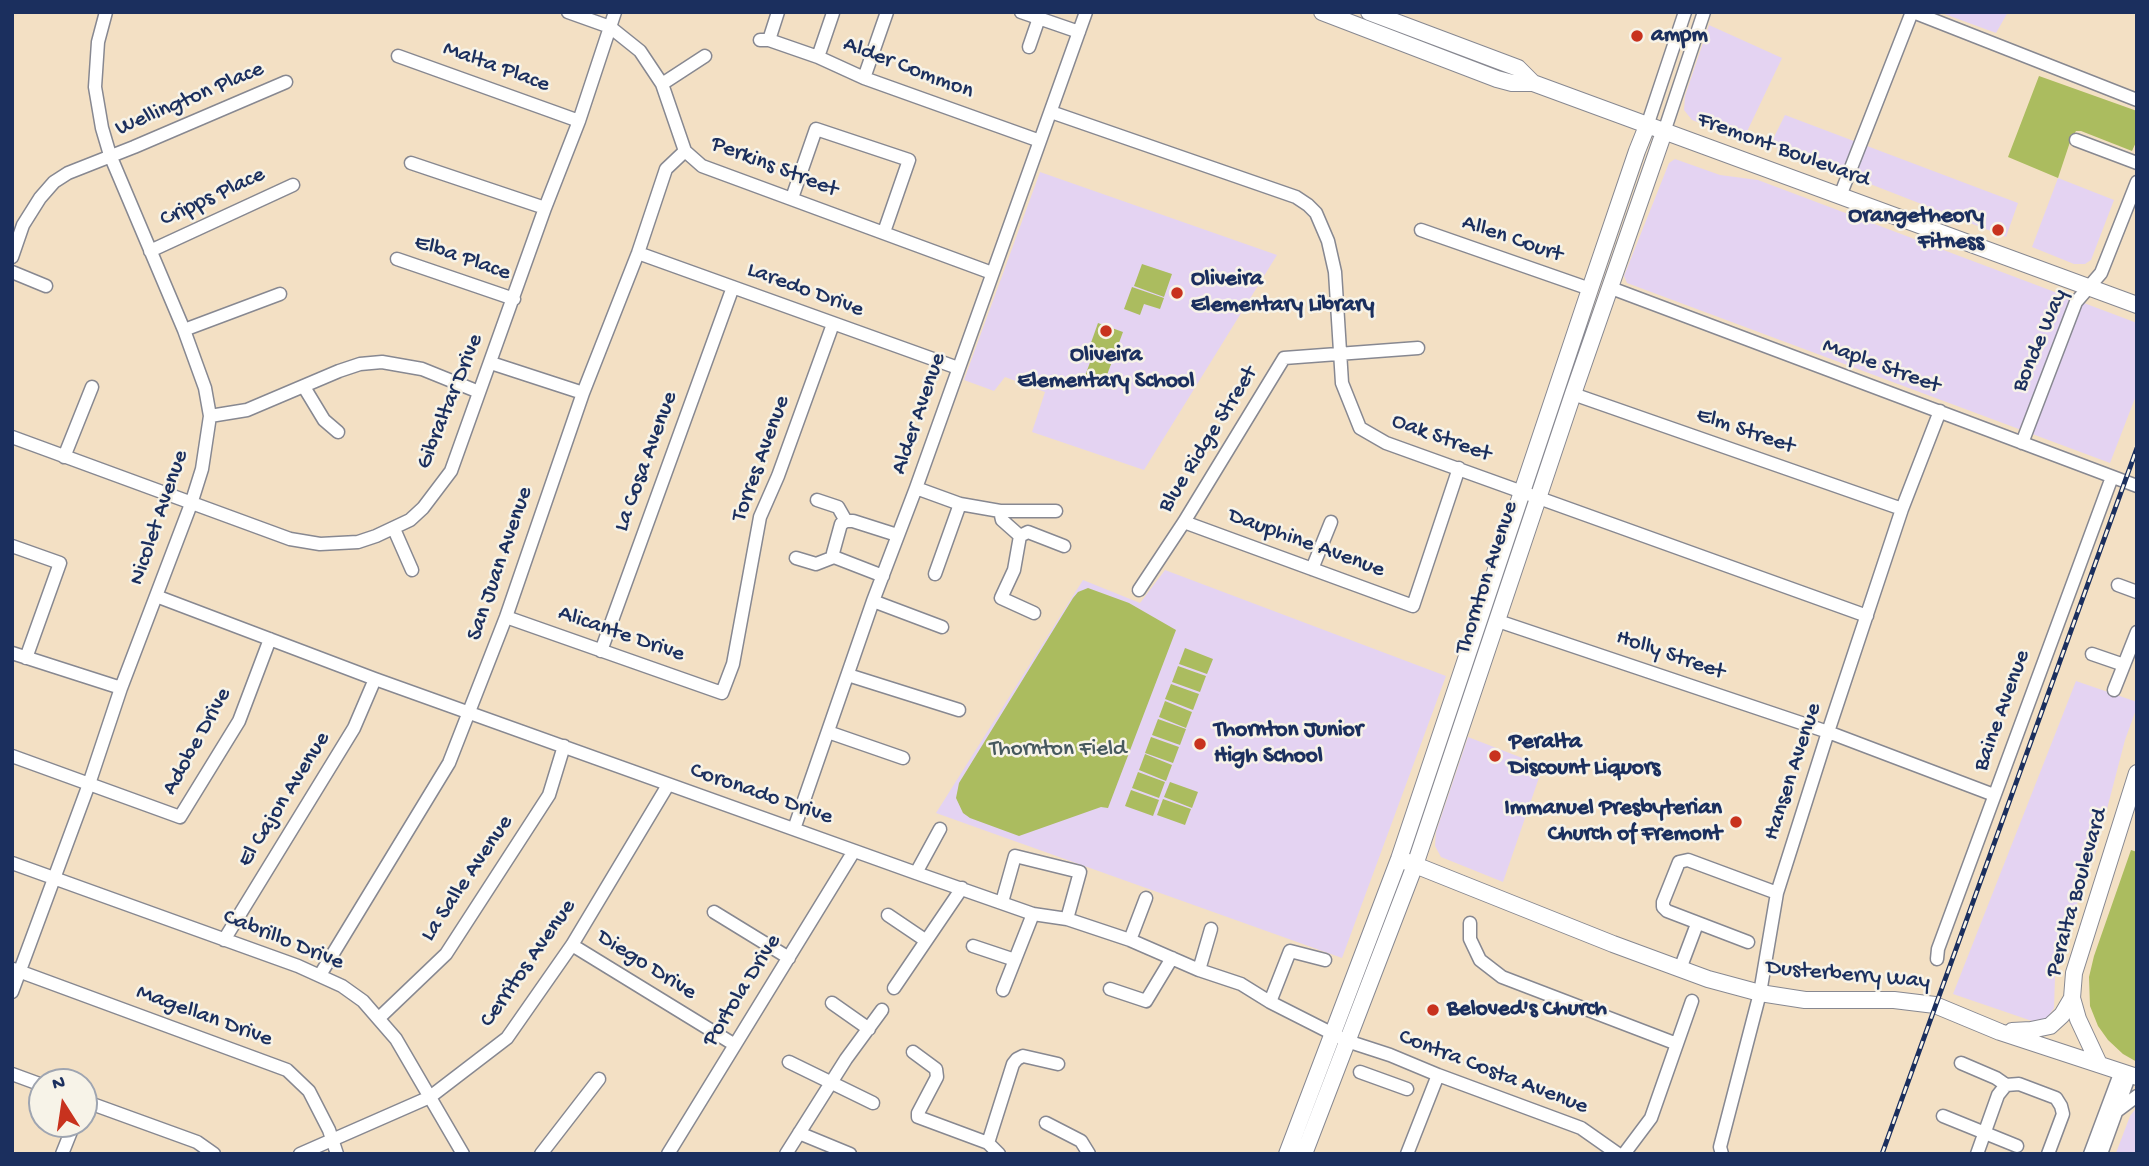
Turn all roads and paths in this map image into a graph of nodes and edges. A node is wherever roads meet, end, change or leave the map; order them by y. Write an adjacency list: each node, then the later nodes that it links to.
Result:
1 (106, 12): 33 (street, Nicolet Avenue)
2 (568, 12): 15 (street, Perkins Street)
3 (615, 12): 15 (street, Gibraltar Drive)
4 (778, 12): 20 (street, Alder Common)
5 (887, 12): 21 (street)
6 (1021, 12): 14 (street)
7 (1086, 12): 16 (street, Alder Avenue)
8 (1322, 12): 23 (main road, Fremont Boulevard)
9 (1369, 12): 23 (main road, Fremont Boulevard)
10 (1685, 12): 28 (street, Thornton Avenue)
11 (1704, 12): 29 (street, Thornton Avenue)
12 (1912, 12): 25 (street); 38 (street)
13 (834, 13): 20 (street)
14 (1038, 18): 16 (street); 17 (street)
15 (610, 27): 24 (street, Perkins Street); 27 (street, Gibraltar Drive)
16 (1079, 32): 26 (street, Alder Avenue)
17 (1029, 47)
18 (398, 56): 27 (street, Malta Place)
19 (705, 56): 24 (street)
20 (818, 57): 21 (street, Alder Common)
21 (864, 78): 31 (street, Alder Common)
22 (286, 82): 33 (street, Wellington Place)
23 (1533, 83): 28 (main road, Fremont Boulevard)
24 (662, 84): 32 (street, Perkins Street)
25 (2137, 100)
26 (1051, 112): 31 (street, Alder Avenue); 60 (street, Oak Street)
27 (579, 121): 40 (street, Gibraltar Drive)
28 (1647, 126): 29 (main road, Fremont Boulevard); 53 (main road, Thornton Avenue)
29 (1664, 132): 38 (main road, Fremont Boulevard); 52 (main road, Thornton Avenue)
30 (2076, 140): 35 (street)
31 (1040, 141): 48 (street, Alder Avenue)
32 (685, 152): 39 (street, Perkins Street); 44 (street, San Juan Avenue)
33 (110, 156): 43 (street, Nicolet Avenue); 45 (street, Wellington Place)
34 (411, 163): 40 (street)
35 (2137, 163)
36 (2137, 182): 51 (street, Bonde Way)
37 (293, 184): 43 (street, Cripps Place)
38 (1840, 196): 51 (main road, Fremont Boulevard)
39 (792, 198): 42 (street, Perkins Street); 42 (street)
40 (545, 208): 55 (street, Gibraltar Drive)
41 (1421, 230): 53 (street, Allen Court)
42 (884, 232): 48 (street, Perkins Street)
43 (150, 250): 58 (street, Nicolet Avenue)
44 (638, 253): 50 (street, Laredo Drive); 66 (street, San Juan Avenue)
45 (12, 257)
46 (397, 259): 55 (street, Elba Place)
47 (12, 272): 49 (street)
48 (992, 273): 62 (street, Alder Avenue)
49 (47, 286)
50 (733, 287): 57 (street, Laredo Drive); 111 (street, La Cosa Avenue)
51 (2089, 287): 56 (main road, Fremont Boulevard); 72 (street, Bonde Way)
52 (1611, 288): 67 (main road, Thornton Avenue); 68 (street, Maple Street)
53 (1590, 289): 78 (main road, Thornton Avenue)
54 (280, 294): 58 (street)
55 (514, 299): 61 (street, Gibraltar Drive)
56 (2137, 305)
57 (833, 324): 62 (street, Laredo Drive); 120 (street, Torres Avenue)
58 (184, 330): 69 (street, Nicolet Avenue)
59 (1418, 348): 60 (street)
60 (1340, 354): 74 (street, Oak Street); 86 (street, Blue Ridge Street)
61 (491, 363): 65 (street, Gibraltar Drive); 66 (street)
62 (958, 368): 77 (street, Alder Avenue)
63 (92, 387): 73 (street)
64 (304, 387): 65 (street); 69 (street); 70 (street)
65 (479, 392): 88 (street, Gibraltar Drive)
66 (583, 393): 106 (street, San Juan Avenue)
67 (1573, 394): 78 (main road, Thornton Avenue); 82 (street, Elm Street)
68 (1940, 411): 72 (street, Maple Street); 82 (street, Hansen Avenue)
69 (209, 416): 80 (street, Nicolet Avenue)
70 (338, 432)
71 (12, 437): 73 (street, Gibraltar Drive)
72 (2022, 443): 75 (street, Maple Street)
73 (64, 457): 80 (street, Gibraltar Drive)
74 (1459, 468): 78 (street, Oak Street); 95 (street, Dauphine Avenue)
75 (2112, 477): 76 (street, Maple Street); 131 (street, Baine Avenue)
76 (2137, 485)
77 (916, 488): 81 (street); 89 (street, Alder Avenue)
78 (1530, 495): 105 (street, Oak Street); 107 (main road, Thornton Avenue); 135 (main road, Thornton Avenue)
79 (817, 500): 85 (street)
80 (191, 504): 88 (street, Gibraltar Drive); 102 (street, Nicolet Avenue)
81 (960, 504): 83 (street); 97 (street)
82 (1902, 509): 105 (street, Hansen Avenue)
83 (1000, 511): 84 (street); 90 (street)
84 (1056, 512)
85 (846, 521): 89 (street); 93 (street)
86 (1184, 522): 95 (street, Dauphine Avenue); 100 (street, Blue Ridge Street)
87 (1331, 522): 95 (street)
88 (394, 529): 96 (street)
89 (897, 535): 98 (street, Alder Avenue)
90 (1020, 536): 92 (street); 104 (street)
91 (12, 546): 114 (street)
92 (1064, 546)
93 (834, 557): 94 (street); 98 (street)
94 (796, 558)
95 (1312, 569)
96 (412, 570)
97 (935, 573)
98 (883, 576): 103 (street, Alder Avenue)
99 (2118, 584): 101 (street)
100 (1139, 590)
101 (2137, 592)
102 (156, 596): 110 (street, Coronado Drive); 118 (street, Nicolet Avenue)
103 (873, 601): 108 (street); 116 (street, Alder Avenue)
104 (1034, 613)
105 (1867, 616): 124 (street, Hansen Avenue)
106 (506, 617): 111 (street, Alicante Drive); 122 (street, San Juan Avenue)
107 (1498, 621): 124 (street, Holly Street); 135 (main road, Thornton Avenue)
108 (942, 627)
109 (2137, 632): 115 (street)
110 (270, 639): 117 (street, Coronado Drive); 129 (street, Adobe Drive)
111 (601, 651): 120 (street, Alicante Drive)
112 (12, 653): 114 (street)
113 (2092, 654): 115 (street)
114 (26, 658): 118 (street)
115 (2124, 666): 119 (street)
116 (848, 675): 121 (street); 123 (street, Alder Avenue)
117 (375, 679): 122 (street, Coronado Drive); 150 (street, El Cajon Avenue)
118 (121, 688): 129 (street, Nicolet Avenue)
119 (2114, 690)
120 (722, 693)
121 (959, 710)
122 (470, 713): 125 (street, Coronado Drive); 164 (street, San Juan Avenue)
123 (828, 732): 127 (street); 132 (street, Alder Avenue)
124 (1828, 732): 131 (street, Holly Street); 140 (street, Hansen Avenue)
125 (564, 746): 130 (street, Coronado Drive); 175 (street, La Salle Avenue)
126 (12, 756): 129 (street, Adobe Drive)
127 (903, 758)
128 (2137, 773): 170 (main road, Peralta Boulevard)
129 (89, 784): 138 (street, Nicolet Avenue)
130 (668, 785): 132 (street, Coronado Drive); 154 (street, Cerritos Avenue)
131 (1994, 795): 158 (street, Baine Avenue)
132 (794, 829): 134 (street, Coronado Drive)
133 (940, 829): 137 (street)
134 (855, 851): 137 (street, Coronado Drive); 156 (street, Portola Drive)
135 (1407, 862): 161 (main road, Dusterberry Way); 178 (main road, Thornton Avenue)
136 (12, 863): 138 (street, Cabrillo Drive)
137 (916, 873): 139 (street, Coronado Drive)
138 (55, 878): 150 (street, Cabrillo Drive); 163 (street, Nicolet Avenue)
139 (962, 888): 142 (street, Coronado Drive); 151 (street)
140 (1777, 893): 148 (street); 169 (street, Hansen Avenue)
141 (1146, 898): 152 (street)
142 (1002, 902): 144 (street, Coronado Drive); 146 (street)
143 (714, 912): 156 (street)
144 (1033, 914): 146 (street, Coronado Drive); 159 (street)
145 (888, 915): 151 (street)
146 (1067, 919): 152 (street, Coronado Drive)
147 (1470, 923): 179 (street)
148 (1697, 923): 153 (street); 161 (street)
149 (1211, 929): 162 (street)
150 (224, 940): 164 (street, Cabrillo Drive)
151 (926, 940): 165 (street)
152 (1130, 940): 157 (street, Coronado Drive)
153 (1748, 942)
154 (572, 945): 180 (street, Diego Drive); 196 (street, Cerritos Avenue)
155 (973, 946): 159 (street)
156 (789, 958): 180 (street, Portola Drive)
157 (1172, 958): 162 (street, Coronado Drive); 166 (street)
158 (1937, 959)
159 (1015, 960): 167 (street)
160 (1325, 960): 172 (street)
161 (1680, 969): 169 (main road, Dusterberry Way)
162 (1199, 970): 172 (street, Coronado Drive)
163 (16, 971): 168 (street, Nicolet Avenue); 204 (street, Magellan Drive)
164 (320, 975): 175 (street, Cabrillo Drive)
165 (894, 988)
166 (1110, 989)
167 (1003, 990)
168 (12, 992)
169 (1760, 993): 177 (main road, Dusterberry Way); 222 (street, Hansen Avenue)
170 (2072, 998): 177 (main road); 185 (main road, Peralta Boulevard)
171 (1692, 1001): 179 (street)
172 (1270, 1002): 178 (street, Coronado Drive)
173 (832, 1003): 176 (street)
174 (881, 1010): 176 (street)
175 (379, 1018): 196 (street, Cabrillo Drive)
176 (869, 1029): 192 (street)
177 (2000, 1032): 185 (main road, Dusterberry Way)
178 (1340, 1038): 182 (street, Contra Costa Avenue); 217 (main road, Thornton Avenue); 218 (main road, Thornton Avenue)
179 (1676, 1044): 221 (street)
180 (735, 1045): 212 (street, Portola Drive)
181 (913, 1052): 205 (street)
182 (1390, 1055): 189 (street, Contra Costa Avenue); 191 (street)
183 (789, 1062): 192 (street)
184 (1961, 1063): 193 (street)
185 (2099, 1064): 188 (main road, Dusterberry Way)
186 (1058, 1065): 205 (street)
187 (1360, 1072): 191 (street)
188 (2129, 1074): 199 (street); 225 (street)
189 (1438, 1075): 219 (street); 220 (street, Contra Costa Avenue)
190 (599, 1079): 211 (street)
191 (1381, 1079): 194 (street)
192 (830, 1082): 197 (street); 203 (street)
193 (2006, 1085): 202 (street); 224 (street)
194 (1407, 1089)
195 (2137, 1096): 199 (street)
196 (430, 1097): 204 (street, Cerritos Avenue); 210 (street, Cabrillo Drive)
197 (873, 1103)
198 (98, 1106): 207 (street)
199 (2117, 1111): 226 (street)
200 (1943, 1116): 202 (street)
201 (1046, 1123): 216 (street)
202 (1985, 1132): 206 (street); 223 (street)
203 (799, 1133): 213 (street); 214 (street)
204 (332, 1140): 208 (street, Cerritos Avenue); 209 (street, Magellan Drive)
205 (988, 1143): 215 (street)
206 (2017, 1146)
207 (214, 1154)
208 (300, 1154)
209 (337, 1154)
210 (463, 1154)
211 (541, 1154)
212 (668, 1154)
213 (786, 1154)
214 (850, 1154)
215 (999, 1154)
216 (1089, 1154)
217 (1287, 1154)
218 (1304, 1154)
219 (1407, 1154)
220 (1618, 1154)
221 (1624, 1154)
222 (1721, 1154)
223 (1978, 1154)
224 (2048, 1154)
225 (2090, 1154)
226 (2101, 1154)

